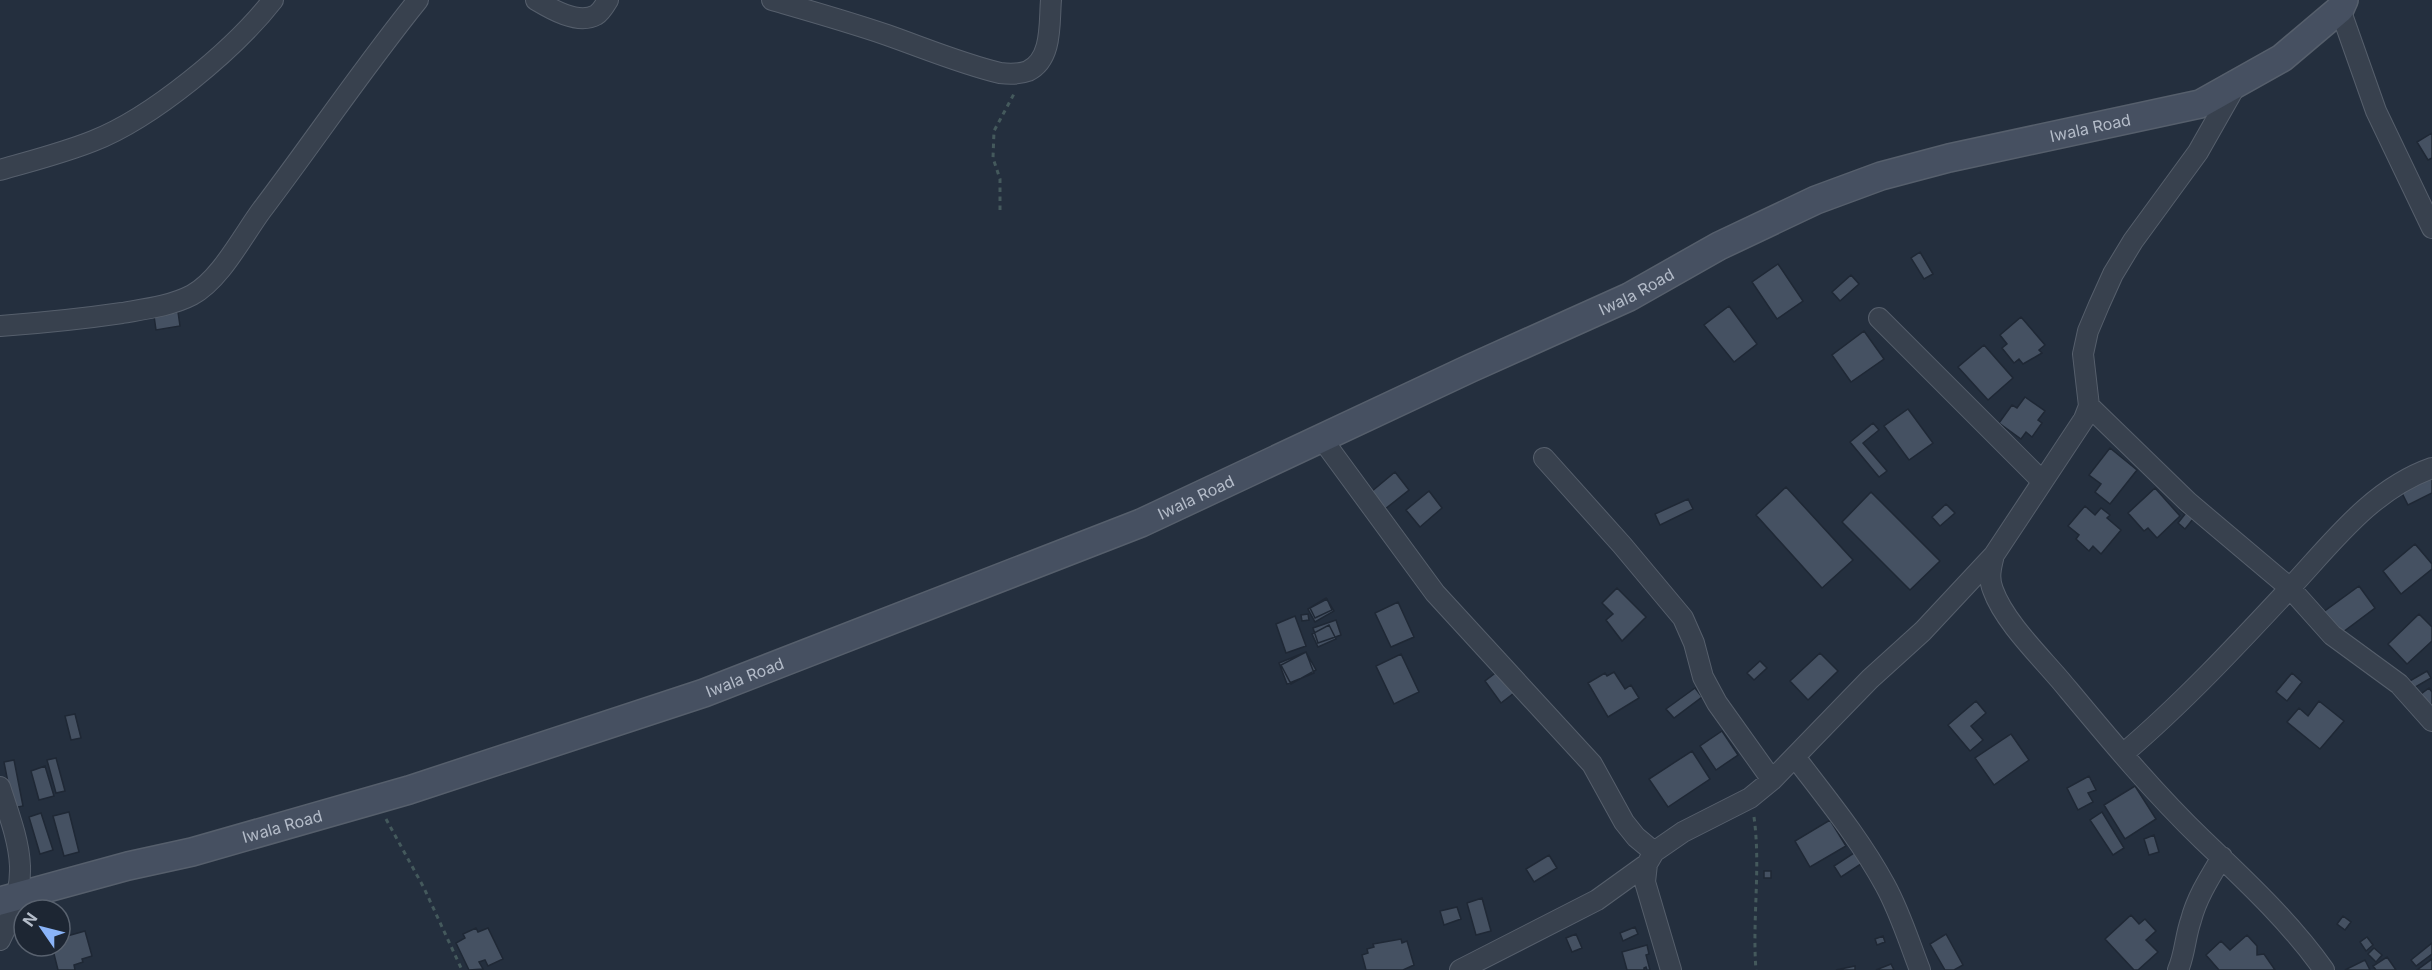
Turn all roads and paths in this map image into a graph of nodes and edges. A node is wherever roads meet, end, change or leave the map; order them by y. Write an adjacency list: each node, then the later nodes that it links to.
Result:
1 (273, 0): 10 (street)
2 (418, 0): 14 (street)
3 (536, 0): 4 (street)
4 (608, 0)
5 (772, 0): 8 (street)
6 (1051, 0): 8 (street)
7 (2342, 4): 9 (street, Iwala Road); 12 (street)
8 (1029, 71): 11 (path)
9 (2236, 85): 15 (street); 16 (street, Iwala Road)
10 (0, 170)
11 (1000, 210)
12 (2432, 228)
13 (1879, 318): 19 (street)
14 (0, 326)
15 (2089, 406): 19 (street); 21 (street)
16 (1322, 439): 28 (street, Iwala Road); 30 (street)
17 (1544, 458): 25 (street)
18 (2432, 468): 21 (street)
19 (2042, 481): 20 (street)
20 (1995, 555): 23 (street); 24 (street)
21 (2290, 588): 22 (street); 23 (street)
22 (2432, 721)
23 (2123, 754): 29 (street)
24 (1795, 757): 25 (street); 37 (street)
25 (1772, 780): 27 (street)
26 (0, 787): 31 (street)
27 (1750, 798): 30 (street); 36 (path)
28 (377, 799): 31 (street, Iwala Road); 33 (path)
29 (2222, 857): 38 (street); 39 (street)
30 (1651, 858): 34 (street); 35 (street)
31 (9, 897): 32 (street)
32 (0, 940)
33 (462, 970)
34 (1460, 970)
35 (1671, 970)
36 (1756, 970)
37 (1920, 970)
38 (2178, 970)
39 (2324, 970)

